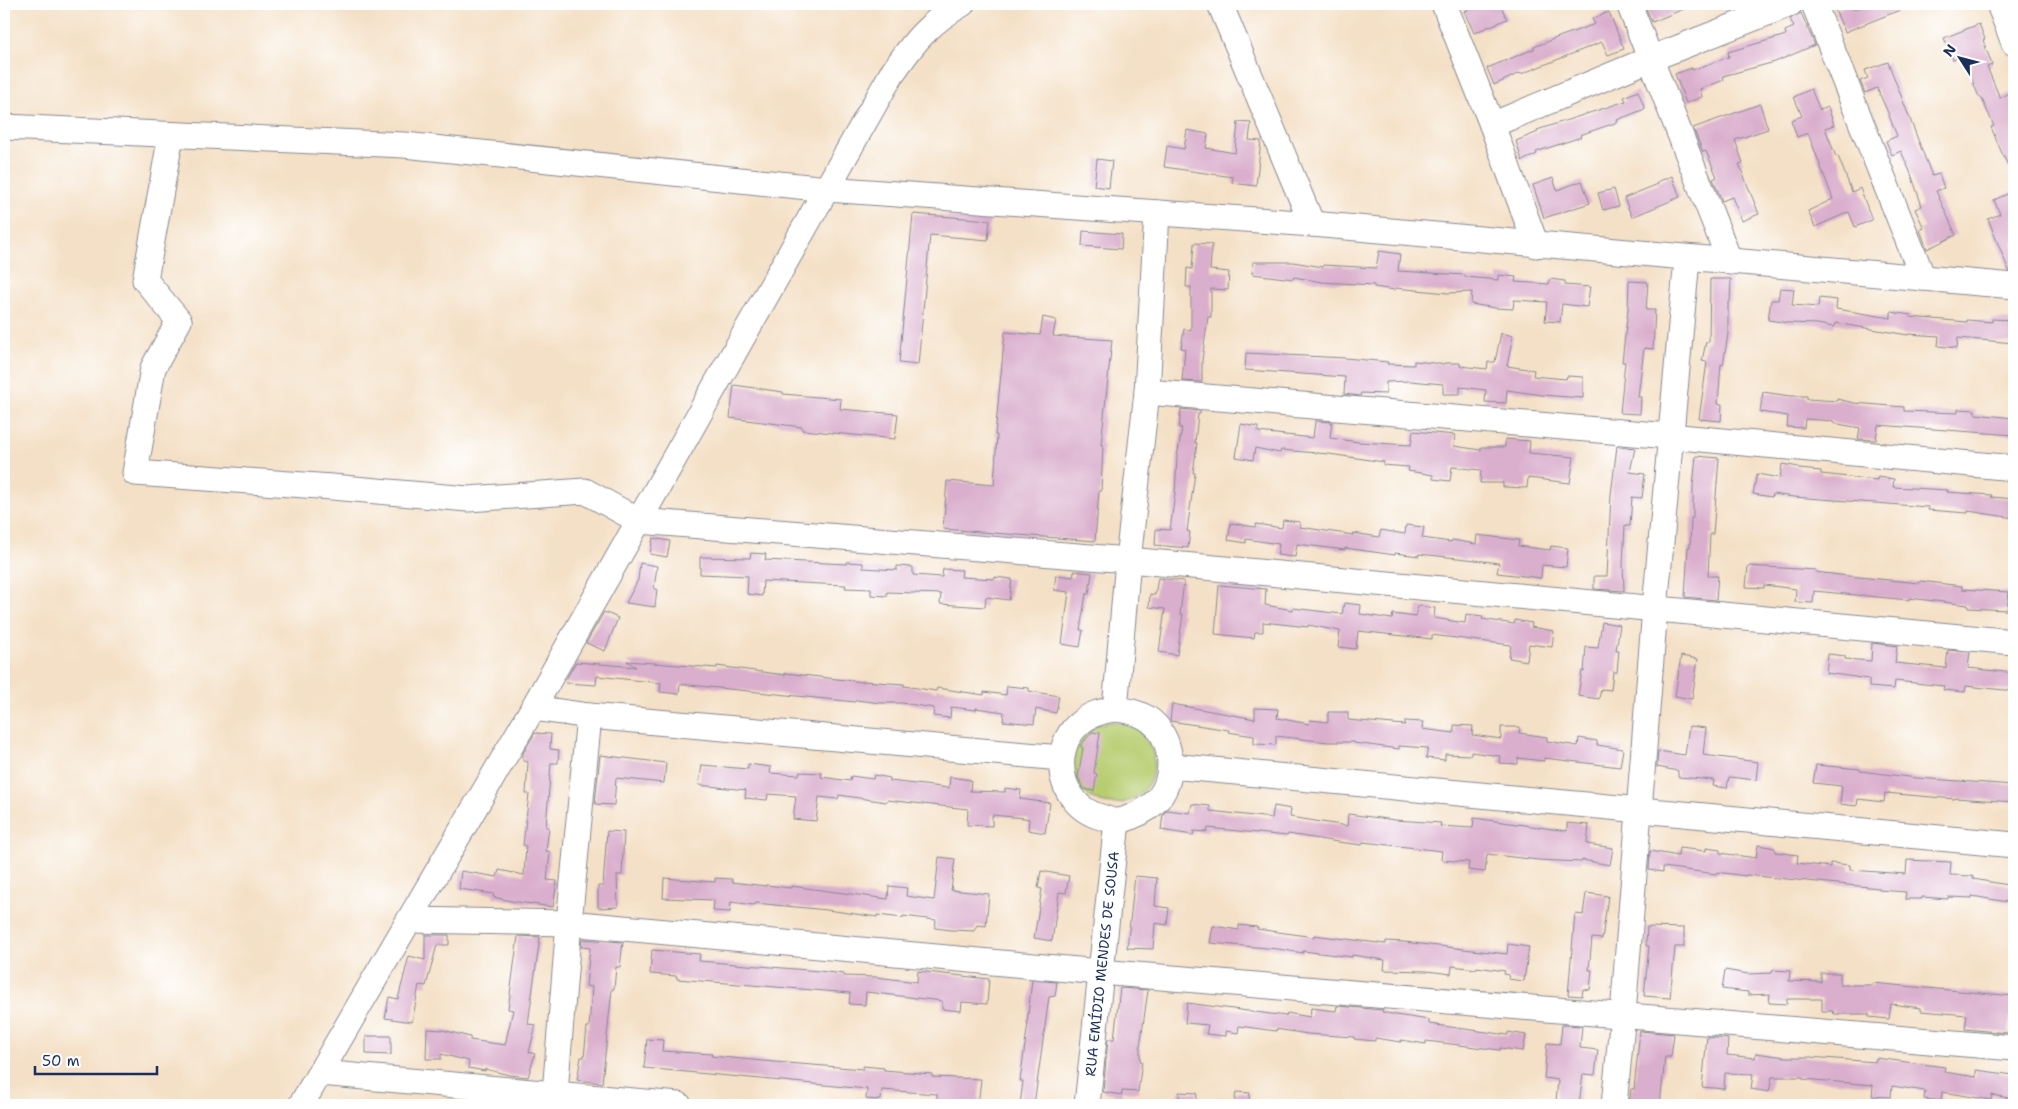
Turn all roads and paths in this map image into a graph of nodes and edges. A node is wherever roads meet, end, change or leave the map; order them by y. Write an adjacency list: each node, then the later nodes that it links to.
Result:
1 (962, 4): 13 (street)
2 (1220, 4): 15 (street)
3 (1444, 4): 10 (street)
4 (1629, 4): 9 (street)
5 (1790, 4): 9 (street)
6 (1814, 4): 19 (street)
7 (2000, 4): 8 (street)
8 (2014, 43)
9 (1650, 59): 10 (street); 18 (street)
10 (1492, 125): 16 (street)
11 (4, 127): 12 (street)
12 (171, 135): 13 (street); 24 (street)
13 (827, 189): 14 (street); 24 (street)
14 (1157, 213): 15 (street); 21 (street)
15 (1312, 224): 16 (street)
16 (1536, 245): 17 (street)
17 (1687, 259): 18 (street); 22 (street)
18 (1730, 262): 19 (street)
19 (1923, 278): 20 (street)
20 (2014, 286)
21 (1147, 392): 22 (street); 25 (street)
22 (1669, 436): 23 (street); 26 (street)
23 (2014, 468)
24 (639, 521): 25 (street); 28 (street)
25 (1128, 560): 26 (street); 29 (street)
26 (1654, 608): 27 (street); 33 (street)
27 (2014, 642)
28 (533, 708): 30 (street); 36 (street)
29 (1115, 709): 31 (street); 32 (street)
30 (589, 716): 31 (street); 37 (street)
31 (1061, 758): 34 (street)
32 (1171, 766): 33 (street); 34 (street)
33 (1640, 810): 35 (street); 39 (street)
34 (1117, 822): 38 (street, RUA EMÍDIO MENDES DE SOUSA)
35 (2014, 845)
36 (409, 920): 37 (street); 41 (street)
37 (569, 923): 38 (street); 42 (street)
38 (1100, 972): 39 (street); 45 (street, RUA EMÍDIO MENDES DE SOUSA)
39 (1623, 1014): 40 (street); 46 (street)
40 (2014, 1048)
41 (320, 1073): 42 (street); 43 (street)
42 (554, 1100): 44 (street)
43 (301, 1105)
44 (679, 1105)
45 (1087, 1105)
46 (1614, 1105)

